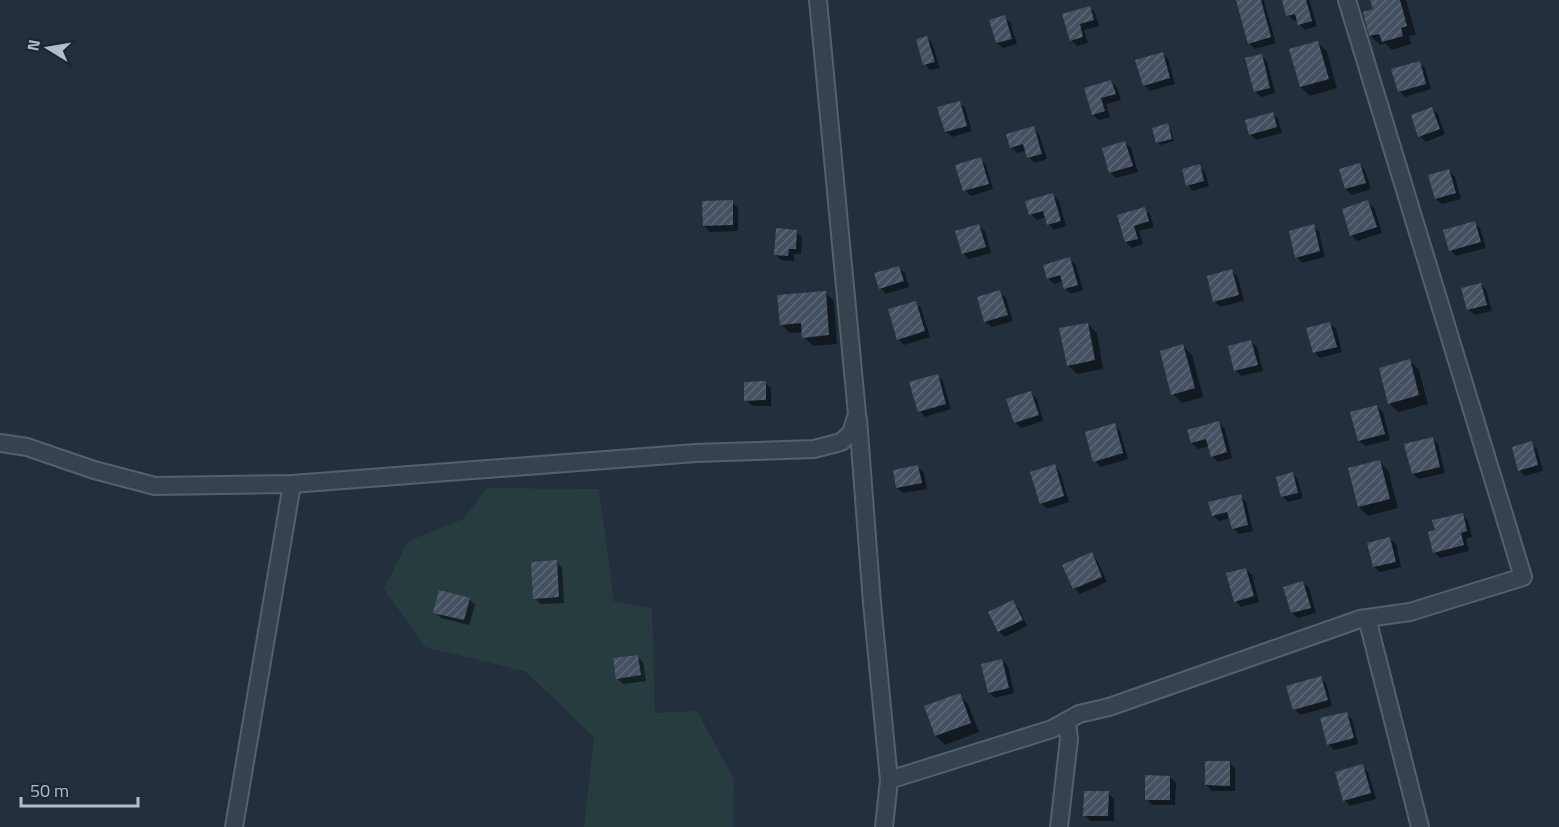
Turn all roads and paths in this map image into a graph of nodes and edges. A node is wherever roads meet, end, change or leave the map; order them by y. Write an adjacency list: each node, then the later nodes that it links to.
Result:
1 (821, 0): 3 (street)
2 (1347, 0): 6 (street)
3 (857, 414): 5 (street); 8 (street)
4 (0, 443): 5 (street)
5 (292, 484): 9 (street)
6 (1367, 618): 7 (street); 12 (street)
7 (1067, 721): 8 (street); 11 (street)
8 (889, 780): 10 (street)
9 (234, 827)
10 (884, 827)
11 (1059, 827)
12 (1420, 827)

